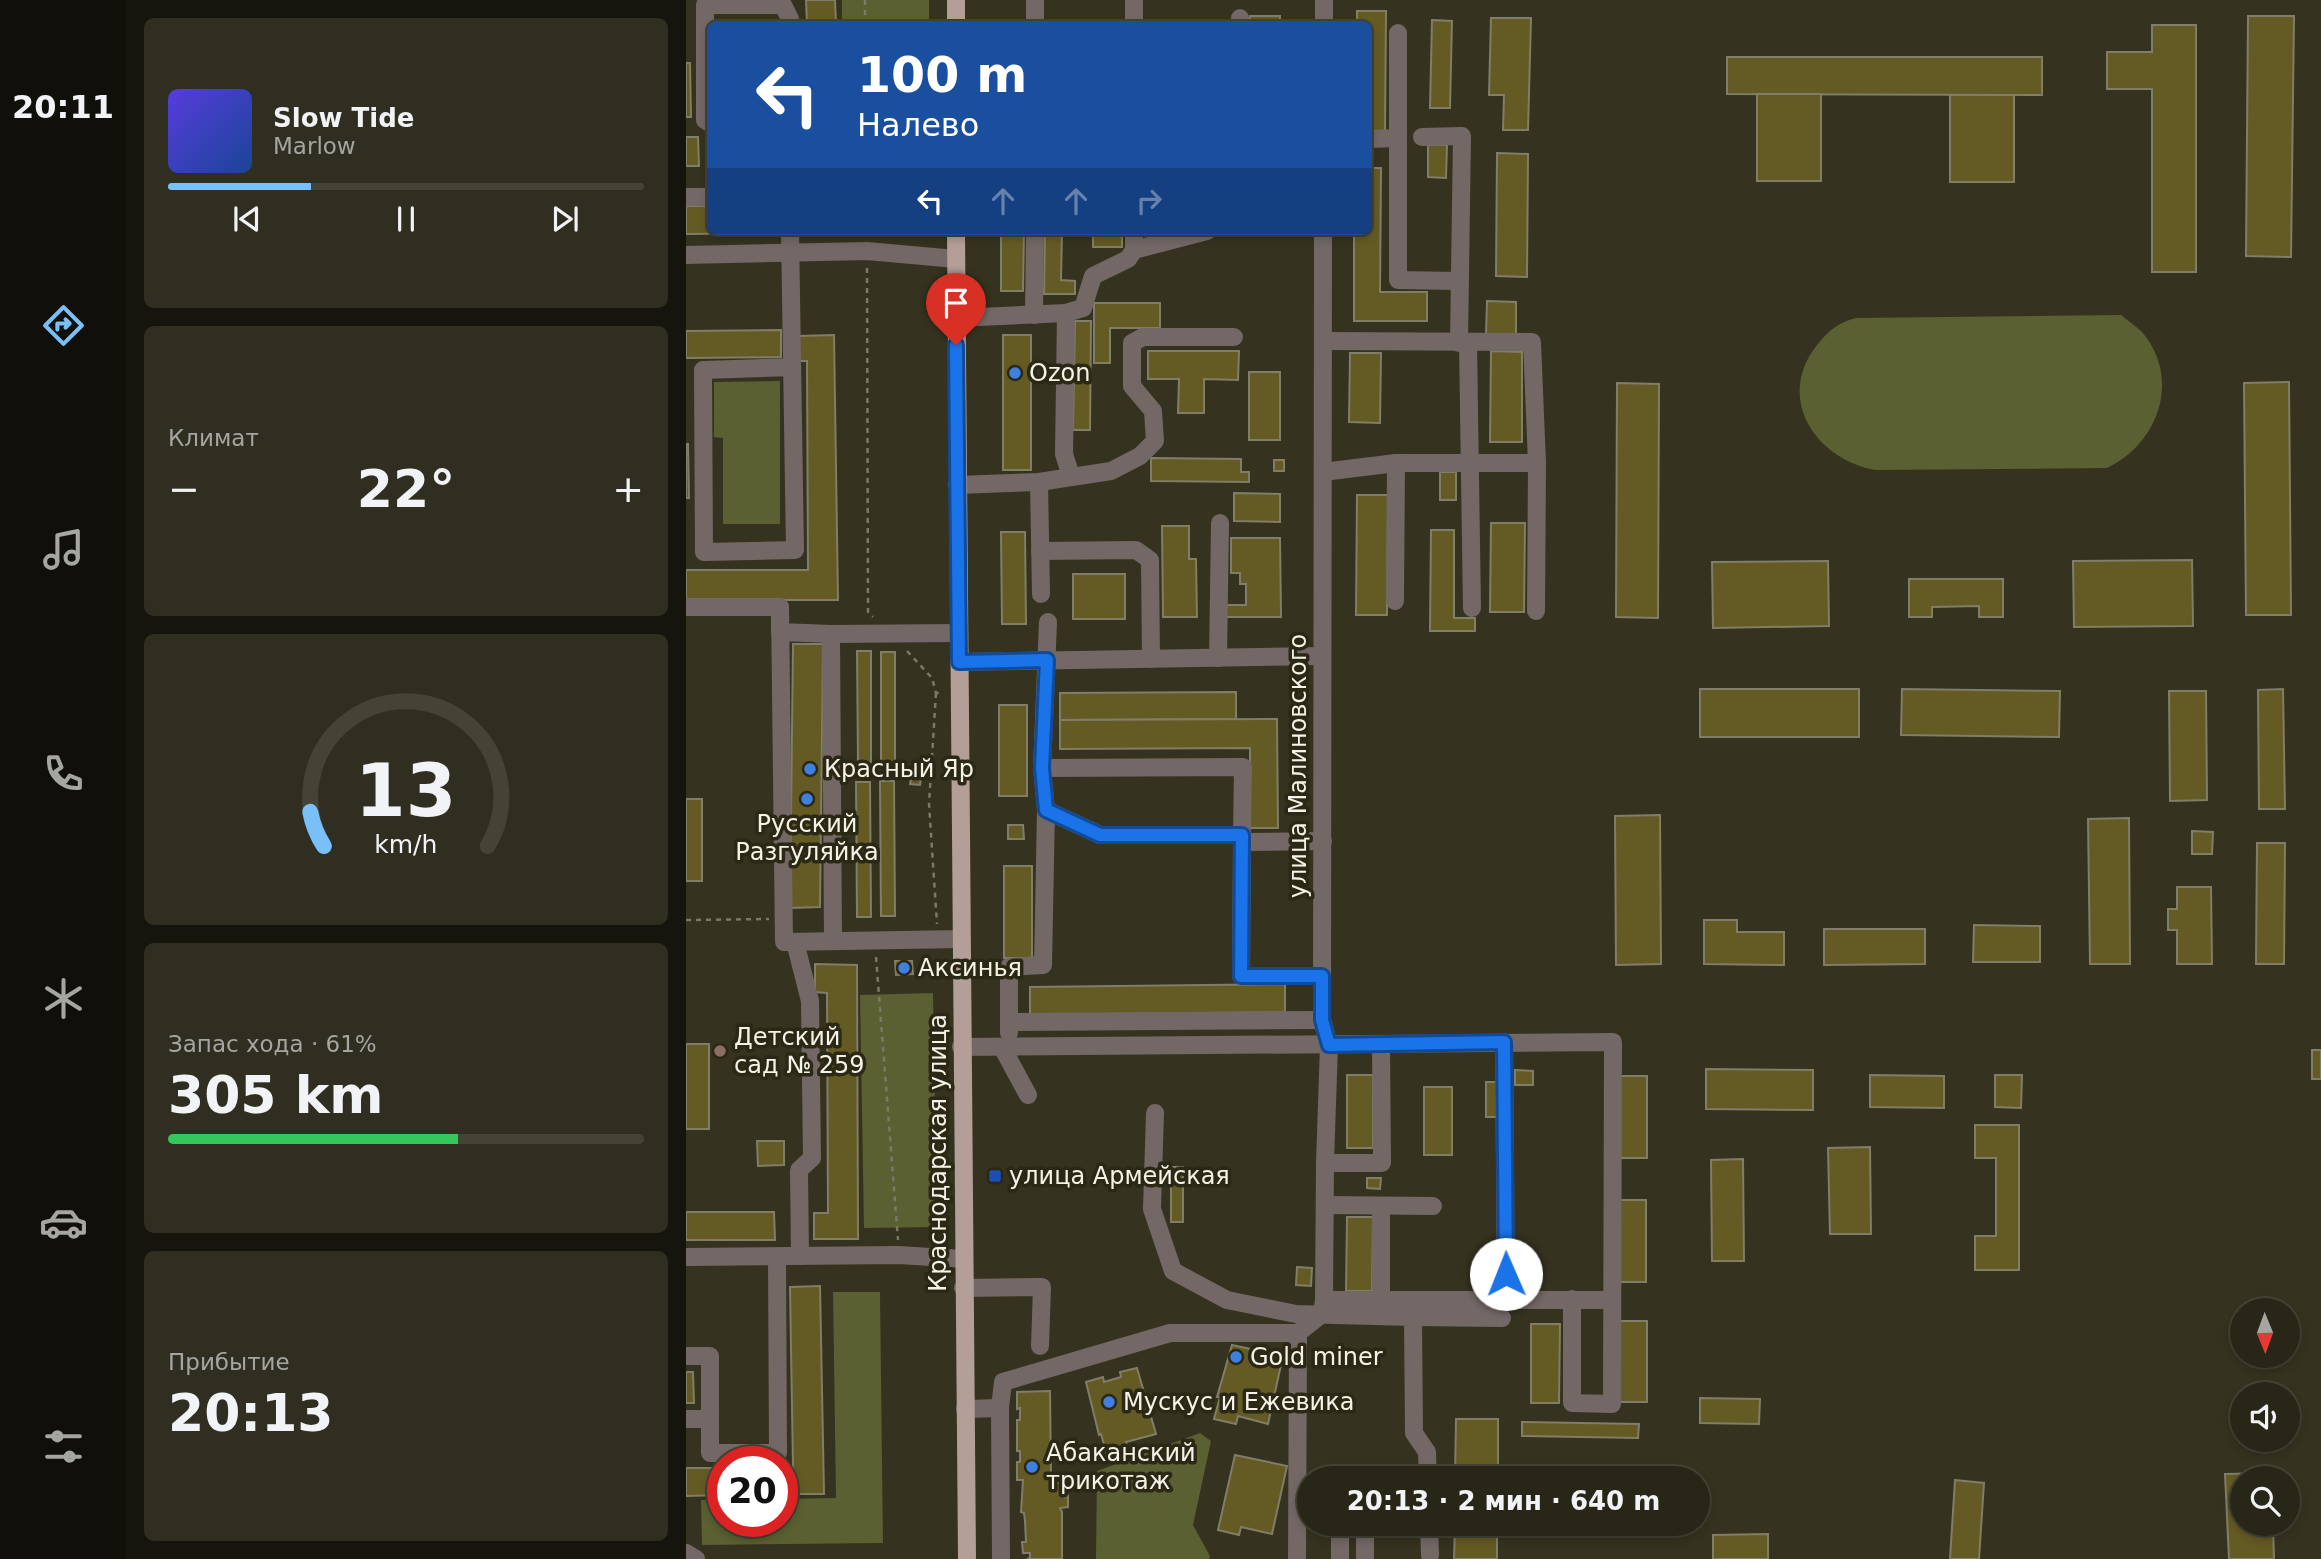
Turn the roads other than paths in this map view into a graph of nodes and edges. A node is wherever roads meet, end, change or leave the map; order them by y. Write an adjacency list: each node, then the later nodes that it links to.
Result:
1 (956, 0): 6 (main road)
2 (1035, 0): 7 (street)
3 (1134, 0): 8 (street)
4 (1324, 0): 9 (street)
5 (790, 21): 11 (street)
6 (956, 21)
7 (1035, 21)
8 (1134, 21)
9 (1324, 21)
10 (1398, 33): 13 (street)
11 (707, 121)
12 (1422, 137): 27 (street)
13 (1397, 138): 14 (street); 27 (street)
14 (1372, 139)
15 (686, 197): 16 (street)
16 (707, 197)
17 (790, 235): 24 (street)
18 (956, 235): 26 (main road, Краснодарская улица)
19 (1035, 235): 29 (street)
20 (1134, 235): 23 (street)
21 (1192, 235): 23 (street)
22 (1323, 235): 32 (street, улица Малиновского)
23 (1134, 250): 28 (street)
24 (791, 252): 25 (street); 26 (street); 34 (street)
25 (686, 255)
26 (956, 259): 30 (main road, Краснодарская улица)
27 (1459, 281): 33 (street)
28 (1066, 313): 29 (street); 40 (street)
29 (1034, 315): 30 (street)
30 (956, 318): 42 (main road, Краснодарская улица)
31 (1234, 337): 40 (street)
32 (1323, 341): 33 (street); 39 (street, улица Малиновского)
33 (1464, 343): 37 (street); 38 (street)
34 (792, 367): 35 (street); 35 (street)
35 (694, 370)
36 (1396, 463): 38 (street); 39 (street); 46 (street)
37 (1537, 463): 38 (street); 49 (street)
38 (1469, 464): 48 (street)
39 (1323, 472): 54 (street, улица Малиновского)
40 (1071, 477): 41 (street)
41 (1039, 482): 42 (street); 44 (street)
42 (957, 485): 52 (main road, Краснодарская улица)
43 (1220, 523): 55 (street)
44 (1040, 551): 45 (street); 56 (street)
45 (1041, 594)
46 (1395, 601)
47 (686, 607): 51 (street)
48 (1472, 608)
49 (1536, 611)
50 (1048, 622): 57 (street)
51 (780, 632): 53 (street); 65 (street)
52 (958, 633): 53 (street); 58 (main road, Краснодарская улица)
53 (831, 634): 64 (street)
54 (1321, 656): 55 (street); 62 (street, улица Малиновского)
55 (1218, 658): 56 (street)
56 (1151, 659): 57 (street)
57 (1047, 660): 58 (street); 59 (street)
58 (959, 662): 63 (main road, Краснодарская улица)
59 (1042, 768): 60 (street); 61 (street)
60 (1046, 810): 61 (street); 68 (street)
61 (1242, 839): 62 (street); 66 (street)
62 (1323, 842): 66 (street, улица Малиновского)
63 (961, 939): 64 (street); 72 (main road, Краснодарская улица)
64 (833, 941): 65 (street)
65 (795, 942): 80 (street)
66 (1322, 976): 67 (street, улица Малиновского)
67 (1322, 1020): 68 (street); 71 (street, улица Малиновского)
68 (1009, 1021): 73 (street)
69 (1504, 1042): 70 (street); 86 (street); 88 (street)
70 (1381, 1044): 71 (street); 76 (street)
71 (1329, 1045): 73 (street); 76 (street, улица Малиновского)
72 (961, 1047): 73 (street); 83 (main road, Краснодарская улица)
73 (1005, 1047): 74 (street)
74 (1028, 1095)
75 (1155, 1113): 89 (street)
76 (1325, 1163): 77 (street, улица Малиновского)
77 (1325, 1205): 78 (street); 89 (street, улица Малиновского)
78 (1381, 1206): 79 (street); 85 (street)
79 (1433, 1206)
80 (800, 1256): 82 (street); 83 (street)
81 (686, 1257): 82 (street)
82 (776, 1257): 98 (street)
83 (963, 1259): 84 (main road, Краснодарская улица)
84 (963, 1288): 93 (street); 96 (main road, Краснодарская улица)
85 (1381, 1300): 86 (street); 89 (street)
86 (1506, 1300): 87 (street)
87 (1572, 1300): 88 (street); 88 (street)
88 (1611, 1300)
89 (1323, 1307): 90 (street); 92 (street)
90 (1413, 1317): 91 (street); 99 (street)
91 (1502, 1318)
92 (1298, 1332): 95 (street); 108 (street)
93 (1040, 1346)
94 (686, 1356): 98 (street)
95 (1000, 1408): 96 (street); 107 (street)
96 (965, 1409): 106 (main road, Краснодарская улица)
97 (686, 1419): 98 (street)
98 (710, 1419)
99 (1428, 1466)
100 (1340, 1536): 109 (street)
101 (1365, 1536): 110 (street)
102 (1429, 1536): 104 (street)
103 (686, 1553): 105 (street)
104 (1430, 1555)
105 (696, 1559)
106 (967, 1559)
107 (1001, 1559)
108 (1297, 1559)
109 (1340, 1559)
110 (1364, 1559)

